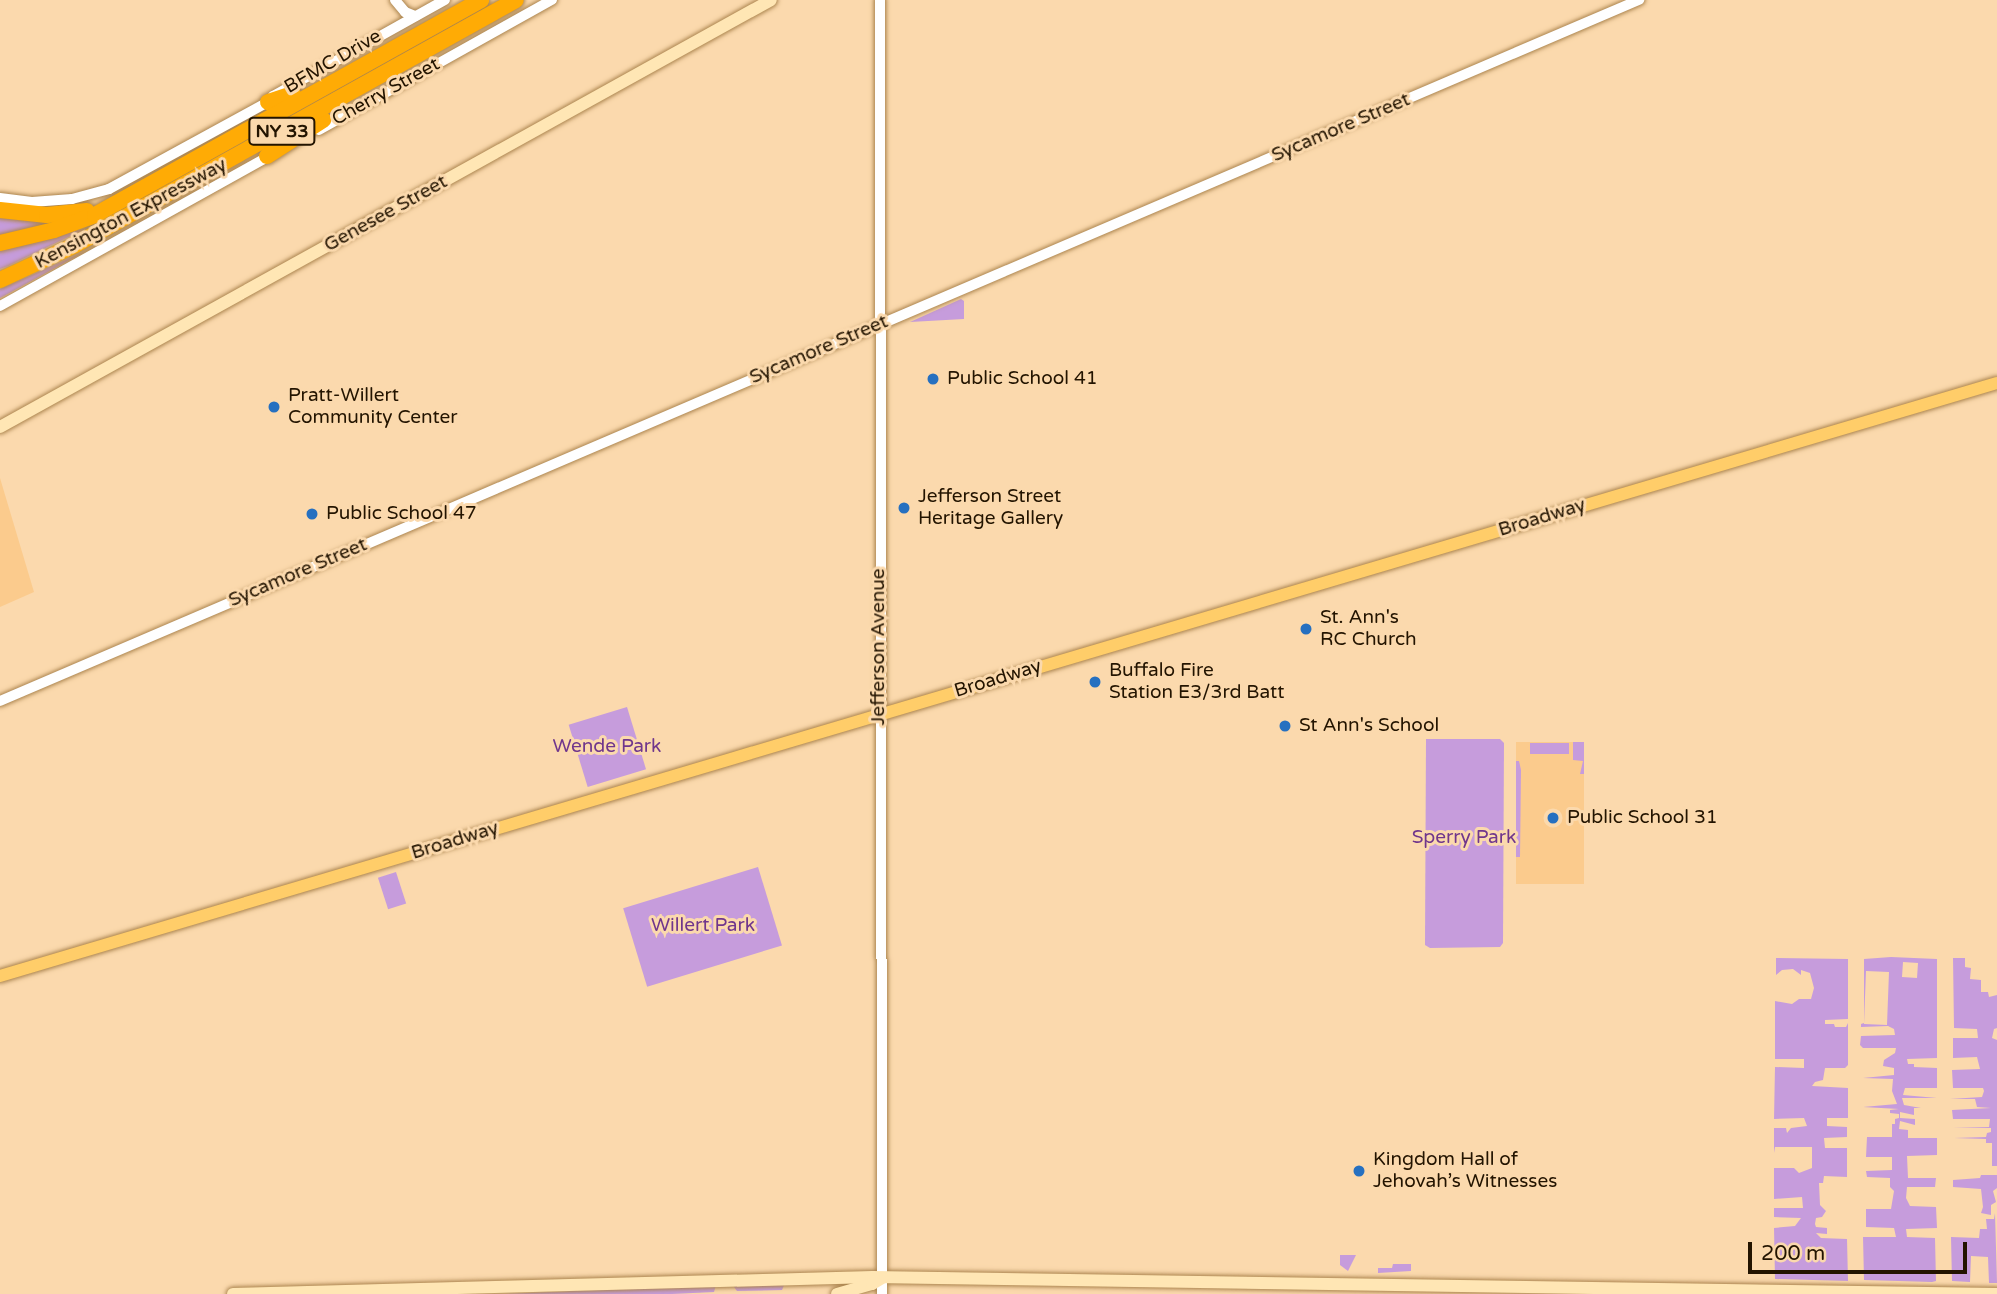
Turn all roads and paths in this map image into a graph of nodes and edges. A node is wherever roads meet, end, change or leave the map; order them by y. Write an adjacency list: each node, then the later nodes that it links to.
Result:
1 (395, 0): 9 (street)
2 (445, 0): 9 (street, BFMC Drive)
3 (481, 0): 11 (highway, Kensington Expressway / NY 33)
4 (516, 0): 10 (highway, Kensington Expressway / NY 33)
5 (552, 0): 13 (street, Cherry Street)
6 (771, 0): 22 (main road, Genesee Street)
7 (880, 0): 20 (street, Jefferson Avenue)
8 (1639, 0): 20 (street, Sycamore Street)
9 (415, 16): 12 (street, BFMC Drive)
10 (474, 26): 13 (highway); 18 (highway, Kensington Expressway / NY 33)
11 (409, 38): 12 (highway); 14 (highway, Kensington Expressway / NY 33)
12 (268, 102): 15 (street, BFMC Drive)
13 (267, 156): 19 (street, Cherry Street)
14 (135, 192): 16 (highway, NY 33); 17 (highway)
15 (0, 198)
16 (0, 210)
17 (0, 243)
18 (0, 280)
19 (0, 306)
20 (880, 324): 23 (street, Sycamore Street); 24 (street, Jefferson Avenue)
21 (1997, 383): 24 (main road, Broadway)
22 (0, 426)
23 (0, 701)
24 (879, 715): 25 (main road, Broadway); 26 (street, Jefferson Avenue)
25 (0, 976)
26 (882, 1278): 27 (main road); 28 (main road); 29 (street, Jefferson Avenue); 30 (main road)
27 (233, 1294)
28 (837, 1294)
29 (882, 1294)
30 (1997, 1294)

